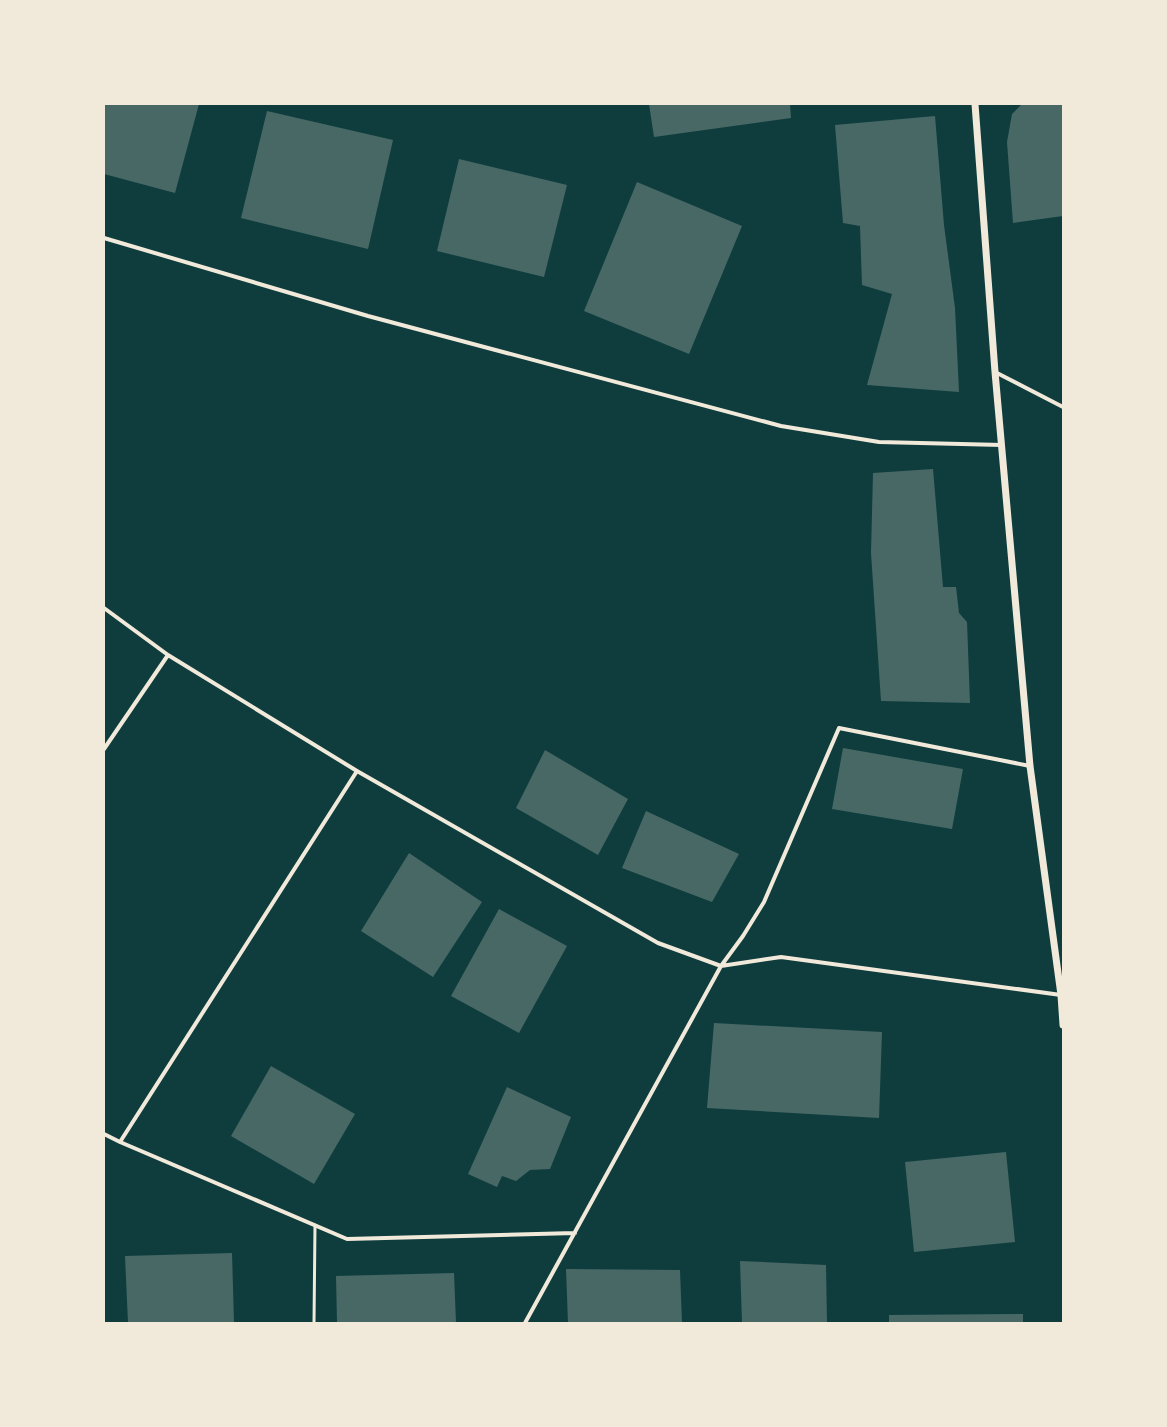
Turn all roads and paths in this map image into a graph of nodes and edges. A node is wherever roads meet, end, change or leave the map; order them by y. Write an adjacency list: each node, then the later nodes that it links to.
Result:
1 (975, 104): 3 (street)
2 (104, 238): 5 (street)
3 (995, 372): 4 (street); 5 (street)
4 (1063, 407)
5 (1002, 446): 9 (street)
6 (104, 608): 7 (street)
7 (168, 655): 8 (street); 10 (street)
8 (104, 749)
9 (1030, 766): 11 (street); 12 (street)
10 (357, 771): 11 (street); 15 (street)
11 (721, 966): 12 (street); 17 (street)
12 (1061, 995): 13 (street)
13 (1063, 1025)
14 (104, 1134): 15 (street)
15 (120, 1142): 16 (street)
16 (316, 1225): 17 (street); 18 (lane)
17 (575, 1233): 19 (street)
18 (314, 1323)
19 (525, 1323)

